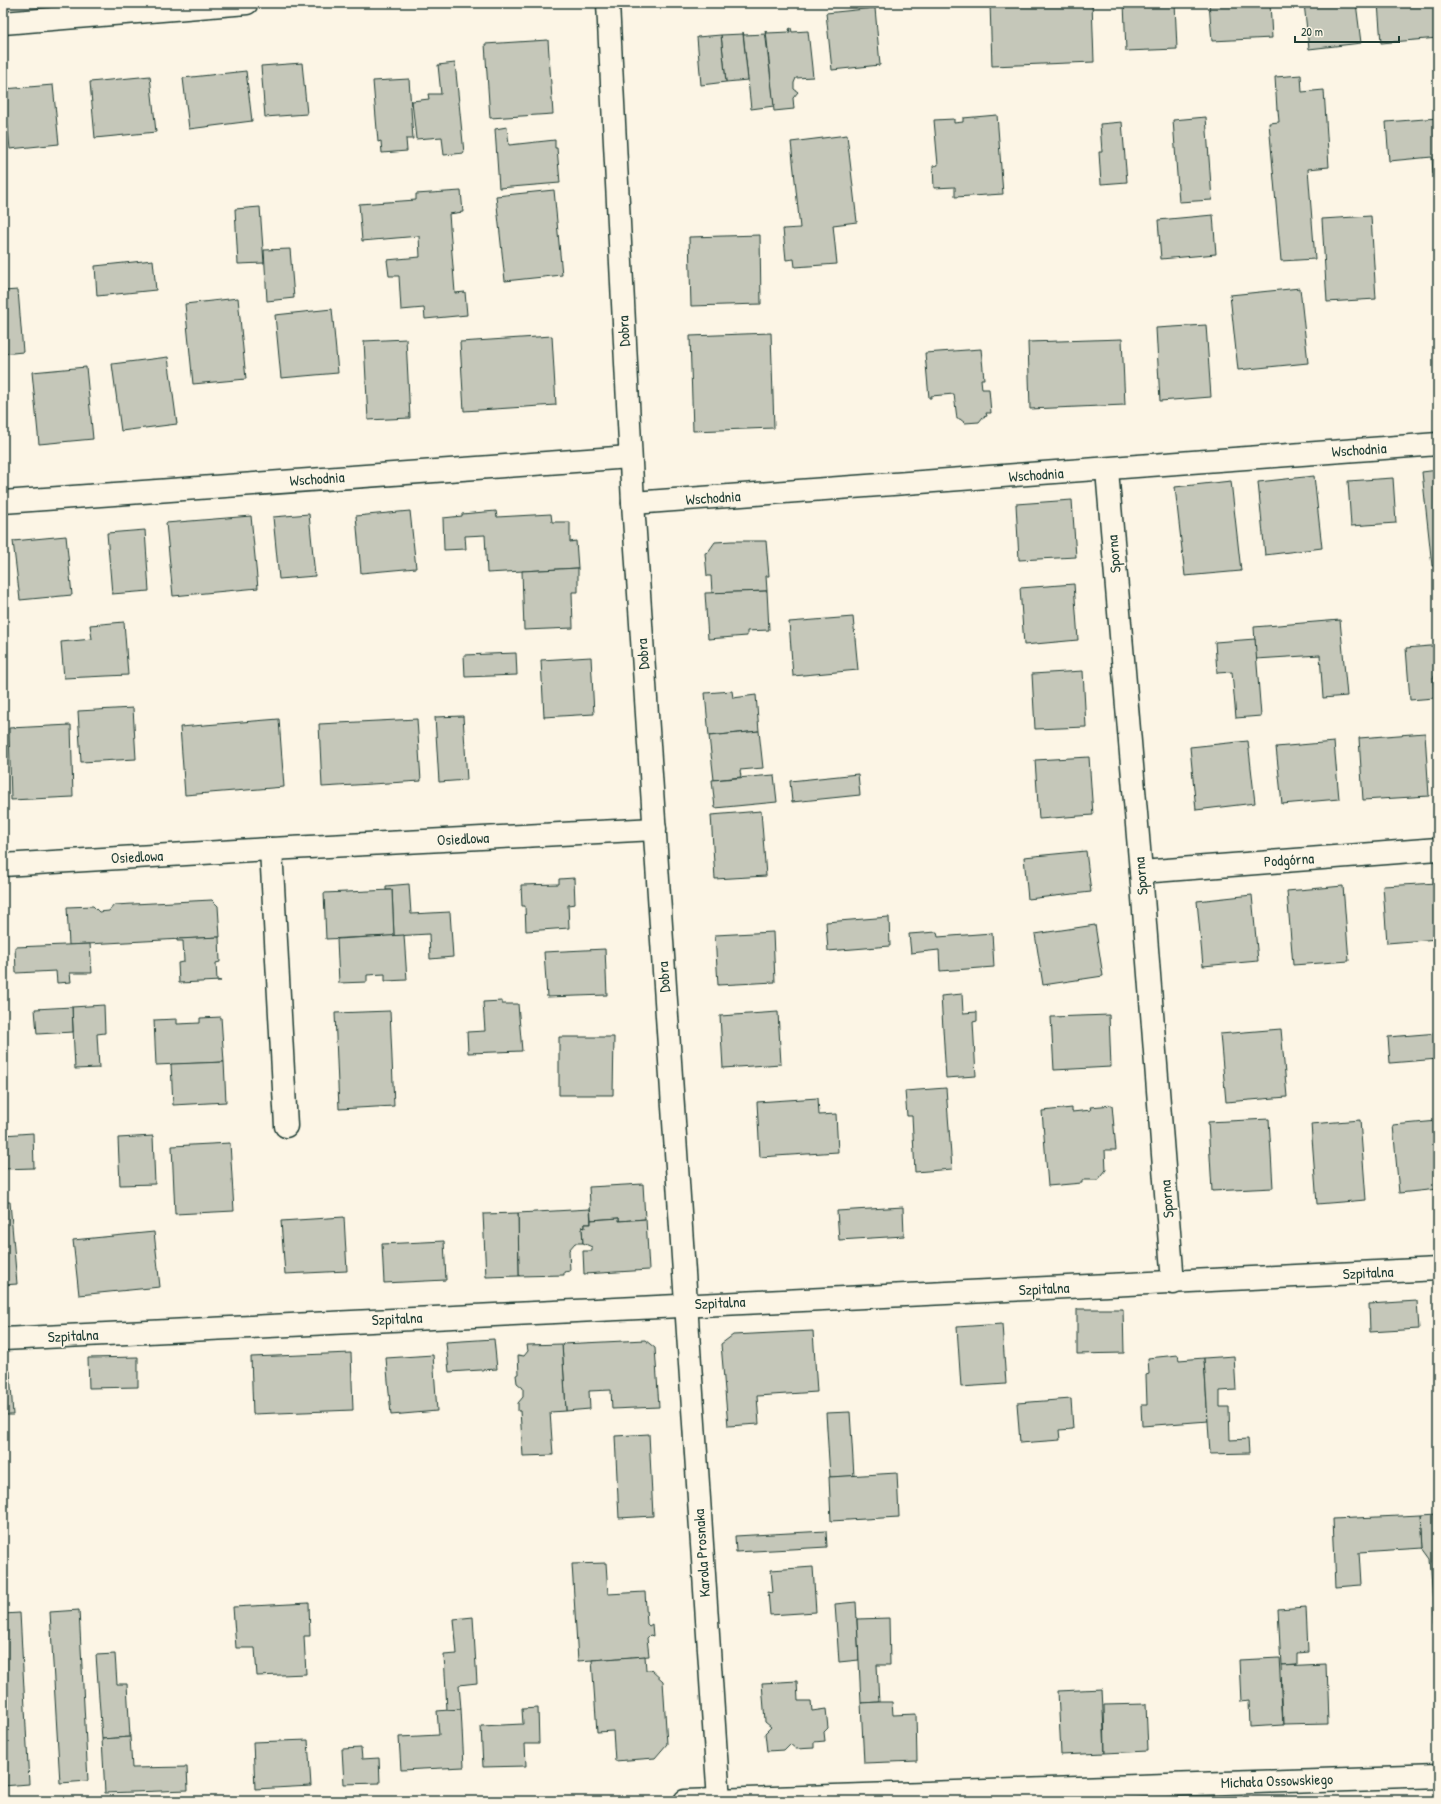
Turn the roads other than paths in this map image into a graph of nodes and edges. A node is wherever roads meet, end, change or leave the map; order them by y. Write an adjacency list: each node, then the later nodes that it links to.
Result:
1 (247, 3): 3 (street)
2 (608, 3): 5 (street, Dobra)
3 (3, 23)
4 (1438, 444): 6 (street, Wschodnia)
5 (630, 457): 7 (street, Wschodnia); 8 (street, Dobra)
6 (1107, 470): 8 (street, Wschodnia); 13 (street, Sporna)
7 (3, 502)
8 (633, 503): 9 (street, Dobra)
9 (654, 829): 10 (street, Osiedlowa); 17 (street, Dobra)
10 (271, 849): 12 (street, Osiedlowa); 14 (street)
11 (1438, 849): 13 (street, Podgórna)
12 (3, 865)
13 (1141, 872): 16 (street, Sporna)
14 (286, 1126)
15 (1438, 1269): 16 (street, Szpitalna)
16 (1173, 1283): 17 (street, Szpitalna)
17 (686, 1305): 18 (street, Szpitalna); 20 (street, Karola Prosnaka)
18 (3, 1339)
19 (1438, 1776): 20 (street, Michała Ossowskiego)
20 (719, 1800): 21 (street, Michała Ossowskiego)
21 (685, 1801)

